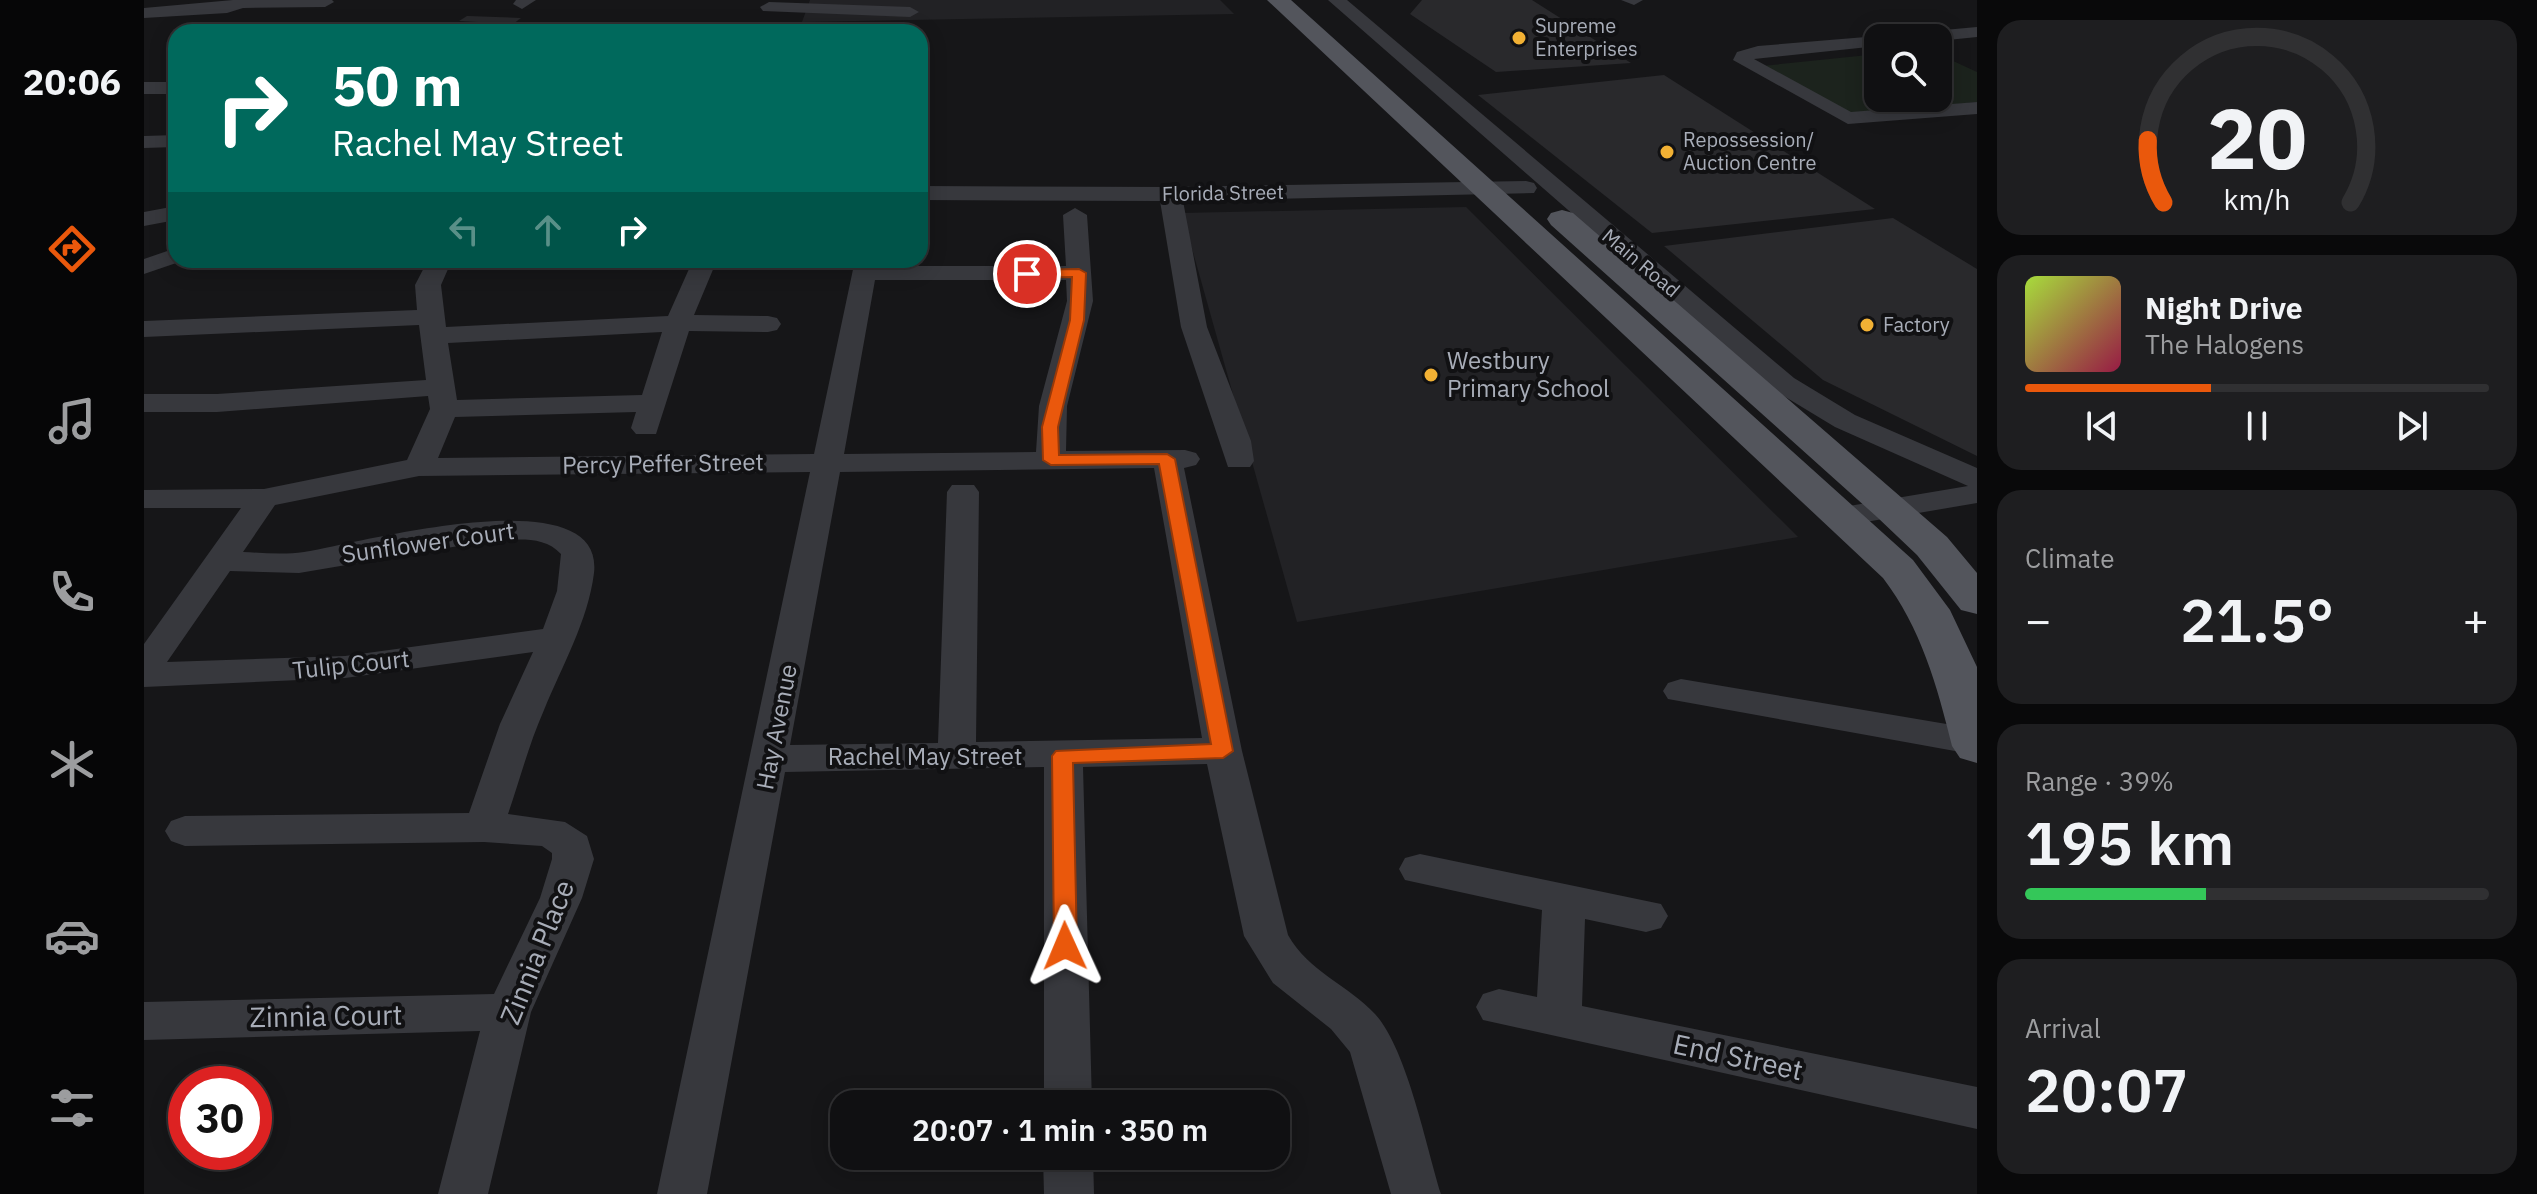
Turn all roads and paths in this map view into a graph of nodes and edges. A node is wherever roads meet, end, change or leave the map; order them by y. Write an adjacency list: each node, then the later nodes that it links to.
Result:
1 (1278, 0): 23 (main road)
2 (1312, 0): 22 (main road, Main Road)
3 (249, 2): 4 (street); 10 (street)
4 (325, 2)
5 (771, 3): 6 (street); 11 (street)
6 (817, 4): 9 (street)
7 (1340, 4): 8 (street); 47 (street, Main Road)
8 (1371, 4)
9 (910, 12)
10 (144, 13)
11 (763, 24)
12 (1977, 32): 13 (street)
13 (1952, 34)
14 (1864, 43): 19 (street)
15 (144, 88): 16 (street)
16 (168, 88)
17 (1977, 108): 18 (street)
18 (1952, 110)
19 (1933, 112)
20 (168, 141): 21 (street)
21 (144, 142)
22 (1526, 188): 23 (street, Florida Street); 50 (main road, Main Road)
23 (1487, 189): 25 (street, Florida Street); 51 (main road)
24 (928, 193): 25 (street, Florida Street)
25 (1170, 194): 43 (street)
26 (168, 214): 28 (street)
27 (1075, 215): 35 (street)
28 (144, 219)
29 (168, 258): 30 (street)
30 (144, 267)
31 (436, 268): 38 (street)
32 (702, 268): 36 (street)
33 (865, 268): 44 (street, Hay Avenue)
34 (926, 268): 35 (street)
35 (1079, 273): 42 (street)
36 (678, 323): 37 (street); 38 (street); 40 (street)
37 (768, 324)
38 (433, 327): 39 (street); 40 (street)
39 (144, 329)
40 (443, 398): 41 (street); 45 (street)
41 (144, 403)
42 (1051, 460): 44 (street, Percy Peffer Street); 60 (street, Percy Peffer Street)
43 (1239, 461)
44 (828, 462): 45 (street, Percy Peffer Street); 63 (street, Hay Avenue)
45 (419, 467): 48 (street, Percy Peffer Street)
46 (963, 492): 61 (street)
47 (1974, 494): 50 (street)
48 (264, 498): 49 (street, Percy Peffer Street); 52 (street)
49 (144, 499)
50 (1891, 508): 51 (street); 53 (main road, Main Road)
51 (1842, 516): 59 (main road)
52 (220, 561): 55 (street); 56 (street, Sunflower Court)
53 (1977, 601)
54 (144, 618): 55 (street)
55 (179, 618): 57 (street)
56 (557, 638): 57 (street, Tulip Court); 64 (street, Sunflower Court)
57 (144, 672)
58 (1681, 691): 59 (street)
59 (1976, 744)
60 (1223, 751): 62 (street, Rachel May Street); 79 (street)
61 (957, 755): 62 (street, Rachel May Street); 63 (street, Rachel May Street)
62 (1063, 756): 73 (street)
63 (771, 759): 77 (street, Hay Avenue)
64 (484, 827): 65 (street); 70 (street, Zinnia Place)
65 (185, 831)
66 (1420, 869): 67 (street)
67 (1564, 899): 68 (street); 71 (street)
68 (1646, 916)
69 (1499, 1007): 71 (street, End Street)
70 (508, 1012): 72 (street, Zinnia Court); 76 (street, Zinnia Place)
71 (1559, 1020): 74 (street, End Street)
72 (144, 1021)
73 (1068, 1090)
74 (1977, 1108)
75 (1068, 1170): 78 (street)
76 (463, 1194)
77 (682, 1194)
78 (1069, 1194)
79 (1416, 1194)

